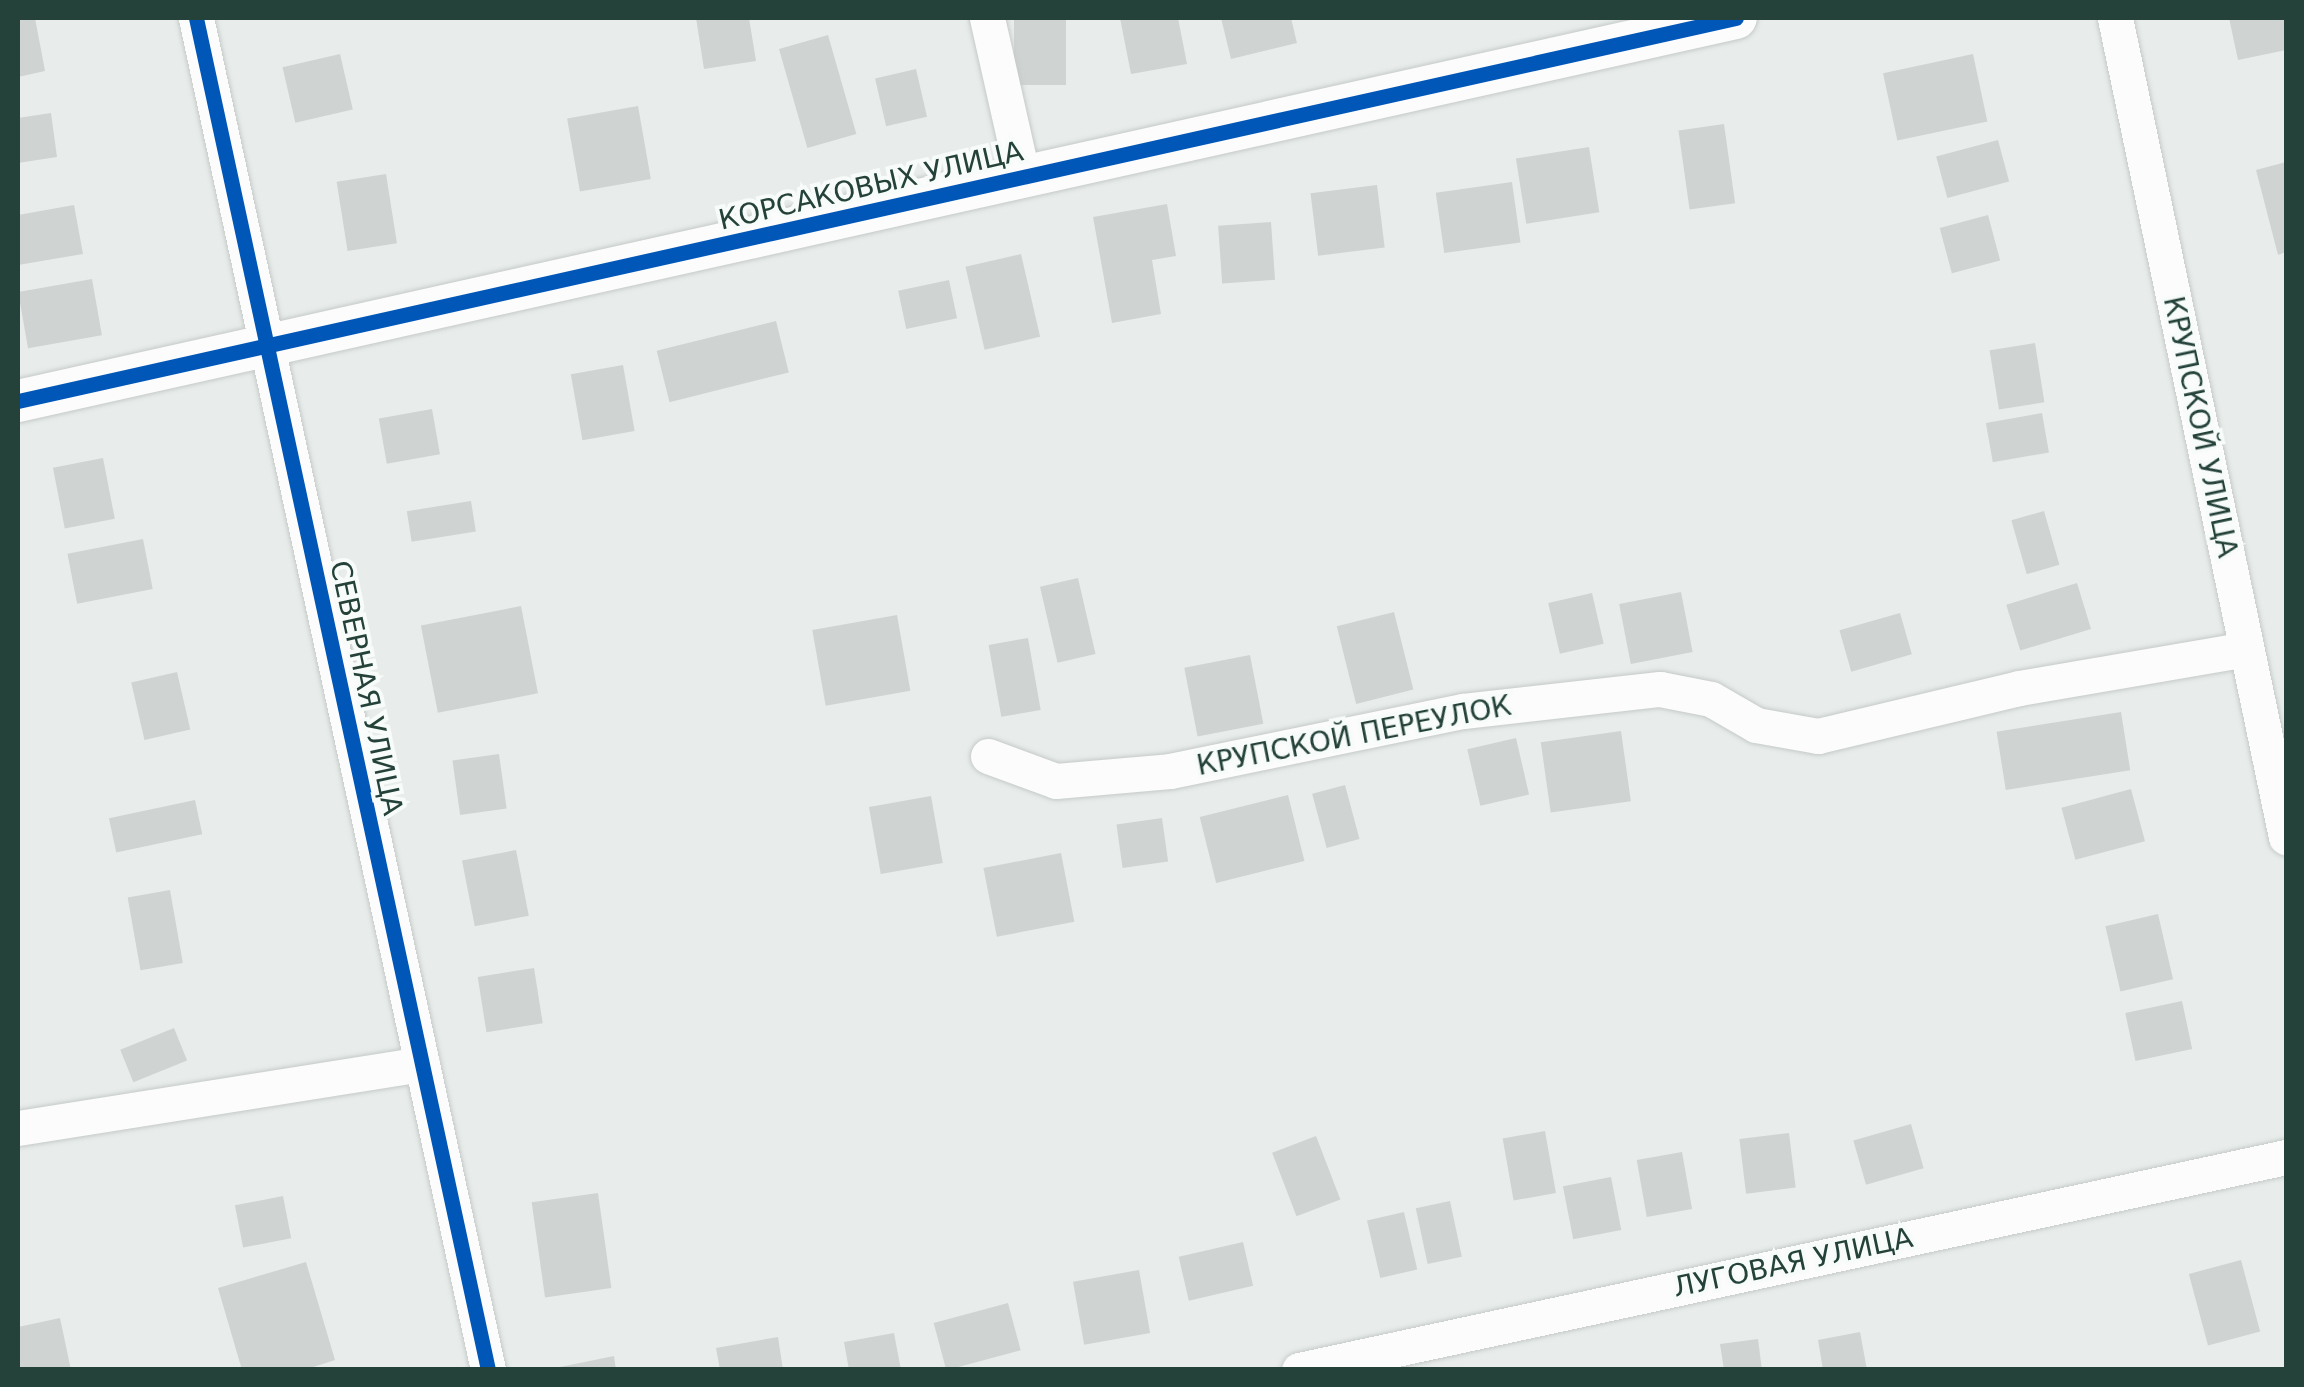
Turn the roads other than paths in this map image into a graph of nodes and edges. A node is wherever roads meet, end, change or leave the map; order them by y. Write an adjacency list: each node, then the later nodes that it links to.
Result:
1 (196, 18): 6 (street, СЕВЕРНАЯ УЛИЦА)
2 (987, 18): 5 (street)
3 (1736, 18): 5 (street, КОРСАКОВЫХ УЛИЦА)
4 (2115, 18): 8 (street, КРУПСКОЙ УЛИЦА)
5 (1024, 178): 6 (street, КОРСАКОВЫХ УЛИЦА)
6 (268, 348): 7 (street, КОРСАКОВЫХ УЛИЦА); 11 (street, СЕВЕРНАЯ УЛИЦА)
7 (18, 402)
8 (2246, 649): 9 (street, КРУПСКОЙ ПЕРЕУЛОК); 10 (street, КРУПСКОЙ УЛИЦА)
9 (988, 756)
10 (2286, 837)
11 (422, 1064): 12 (street); 14 (street, СЕВЕРНАЯ УЛИЦА)
12 (18, 1128)
13 (2286, 1156): 15 (street, ЛУГОВАЯ УЛИЦА)
14 (488, 1370)
15 (1299, 1370)

